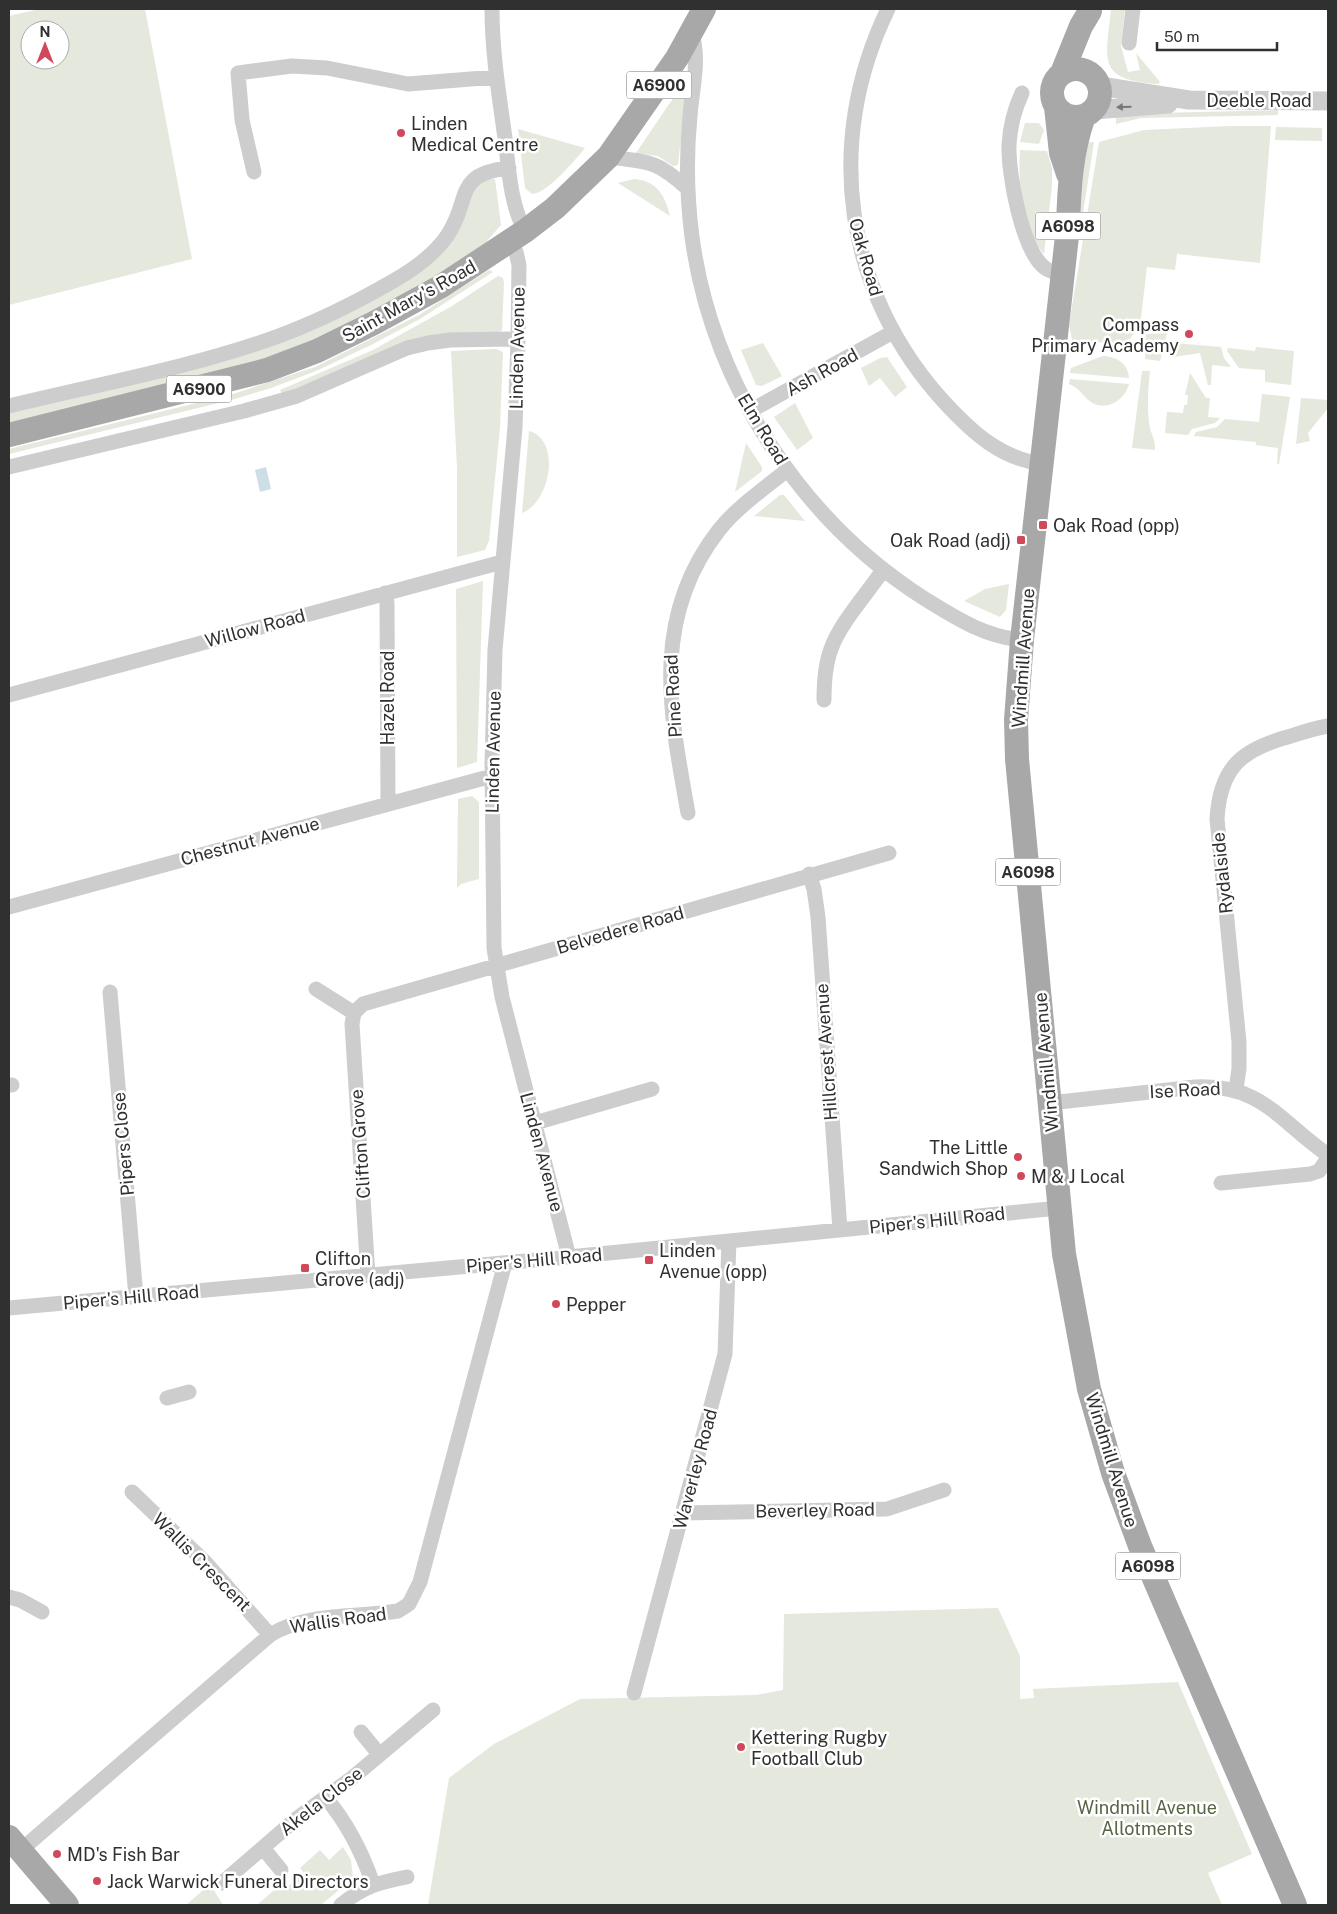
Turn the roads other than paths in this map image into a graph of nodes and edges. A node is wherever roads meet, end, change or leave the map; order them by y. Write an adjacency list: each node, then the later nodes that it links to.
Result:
1 (492, 9): 9 (street, Linden Avenue)
2 (704, 9): 6 (main road, Saint Mary's Road / A6900)
3 (888, 9): 23 (street, Oak Road)
4 (1133, 9): 7 (street)
5 (1090, 10): 8 (main road, A6098); 10 (main road, A6098)
6 (692, 34): 16 (main road, Saint Mary's Road / A6900); 20 (street, Elm Road)
7 (1129, 42)
8 (1062, 74): 10 (main road); 14 (main road, A6098)
9 (496, 77): 17 (street, Linden Avenue); 18 (street)
10 (1095, 80): 12 (street, Deeble Road); 15 (main road, A6098)
11 (1022, 93): 22 (street)
12 (1189, 100): 13 (street, Deeble Road); 15 (street, Deeble Road, one-way to 15)
13 (1328, 101)
14 (1056, 107): 15 (main road); 19 (main road, Windmill Avenue / A6098)
15 (1089, 113): 19 (main road, Windmill Avenue / A6098)
16 (608, 157): 20 (street); 21 (main road, Saint Mary's Road / A6900)
17 (509, 168): 21 (street, Linden Avenue); 25 (street, Saint Mary's Road)
18 (254, 172)
19 (1069, 178): 22 (main road, Windmill Avenue / A6098)
20 (687, 188): 26 (street, Elm Road)
21 (518, 236): 24 (street, Linden Avenue); 27 (main road, Saint Mary's Road / A6900)
22 (1063, 274): 28 (main road, Windmill Avenue / A6098)
23 (893, 332): 26 (street, Ash Road); 28 (street, Oak Road)
24 (518, 339): 29 (street, Saint Mary's Road); 31 (street, Linden Avenue)
25 (9, 406)
26 (750, 411): 30 (street, Elm Road)
27 (9, 435)
28 (1042, 464): 34 (main road, Windmill Avenue / A6098)
29 (9, 467)
30 (787, 470): 32 (street, Elm Road); 40 (street, Pine Road)
31 (502, 562): 33 (street, Willow Road); 38 (street, Linden Avenue)
32 (883, 570): 34 (street, Elm Road); 36 (street)
33 (385, 593): 35 (street, Willow Road); 39 (street, Hazel Road)
34 (1022, 640): 50 (main road, Windmill Avenue / A6098)
35 (9, 695)
36 (824, 700)
37 (1328, 726): 49 (street, Rydalside)
38 (492, 776): 39 (street, Chestnut Avenue); 44 (street, Linden Avenue)
39 (388, 804): 43 (street, Chestnut Avenue)
40 (688, 813)
41 (889, 852): 42 (street, Belvedere Road)
42 (809, 874): 44 (street, Belvedere Road); 55 (street, Hillcrest Avenue)
43 (9, 907)
44 (496, 965): 47 (street, Belvedere Road); 51 (street, Linden Avenue)
45 (316, 989): 47 (street)
46 (110, 992): 60 (street, Pipers Close)
47 (354, 1013): 59 (street, Clifton Grove)
48 (652, 1089): 51 (street)
49 (1236, 1089): 50 (street, Ise Road); 52 (street, Ise Road)
50 (1050, 1103): 54 (main road, Windmill Avenue / A6098)
51 (534, 1123): 57 (street, Linden Avenue)
52 (1328, 1156): 53 (street)
53 (1221, 1183)
54 (1059, 1208): 55 (street, Piper's Hill Road); 83 (main road, Windmill Avenue / A6098)
55 (840, 1230): 56 (street, Piper's Hill Road)
56 (729, 1241): 57 (street, Piper's Hill Road); 66 (street, Waverley Road)
57 (569, 1257): 58 (street, Piper's Hill Road)
58 (505, 1263): 59 (street, Piper's Hill Road); 69 (street, Wallis Road)
59 (368, 1276): 60 (street, Piper's Hill Road)
60 (136, 1297): 61 (street, Piper's Hill Road)
61 (9, 1308)
62 (189, 1392): 63 (street)
63 (167, 1398)
64 (944, 1490): 66 (street, Beverley Road)
65 (132, 1492): 69 (street, Wallis Crescent)
66 (683, 1513): 70 (street, Waverley Road)
67 (9, 1597): 68 (street)
68 (42, 1612)
69 (270, 1634): 75 (street, Wallis Road)
70 (634, 1694)
71 (433, 1710): 73 (street, Akela Close)
72 (361, 1732): 73 (street, Akela Close)
73 (379, 1754): 74 (street, Akela Close)
74 (326, 1798): 76 (street, Akela Close); 80 (street)
75 (15, 1844): 81 (main road)
76 (263, 1848): 77 (street, Akela Close); 79 (street, Akela Close)
77 (281, 1870)
78 (407, 1877): 80 (street)
79 (222, 1883)
80 (373, 1884): 82 (street)
81 (67, 1905)
82 (341, 1905)
83 (1295, 1905)

